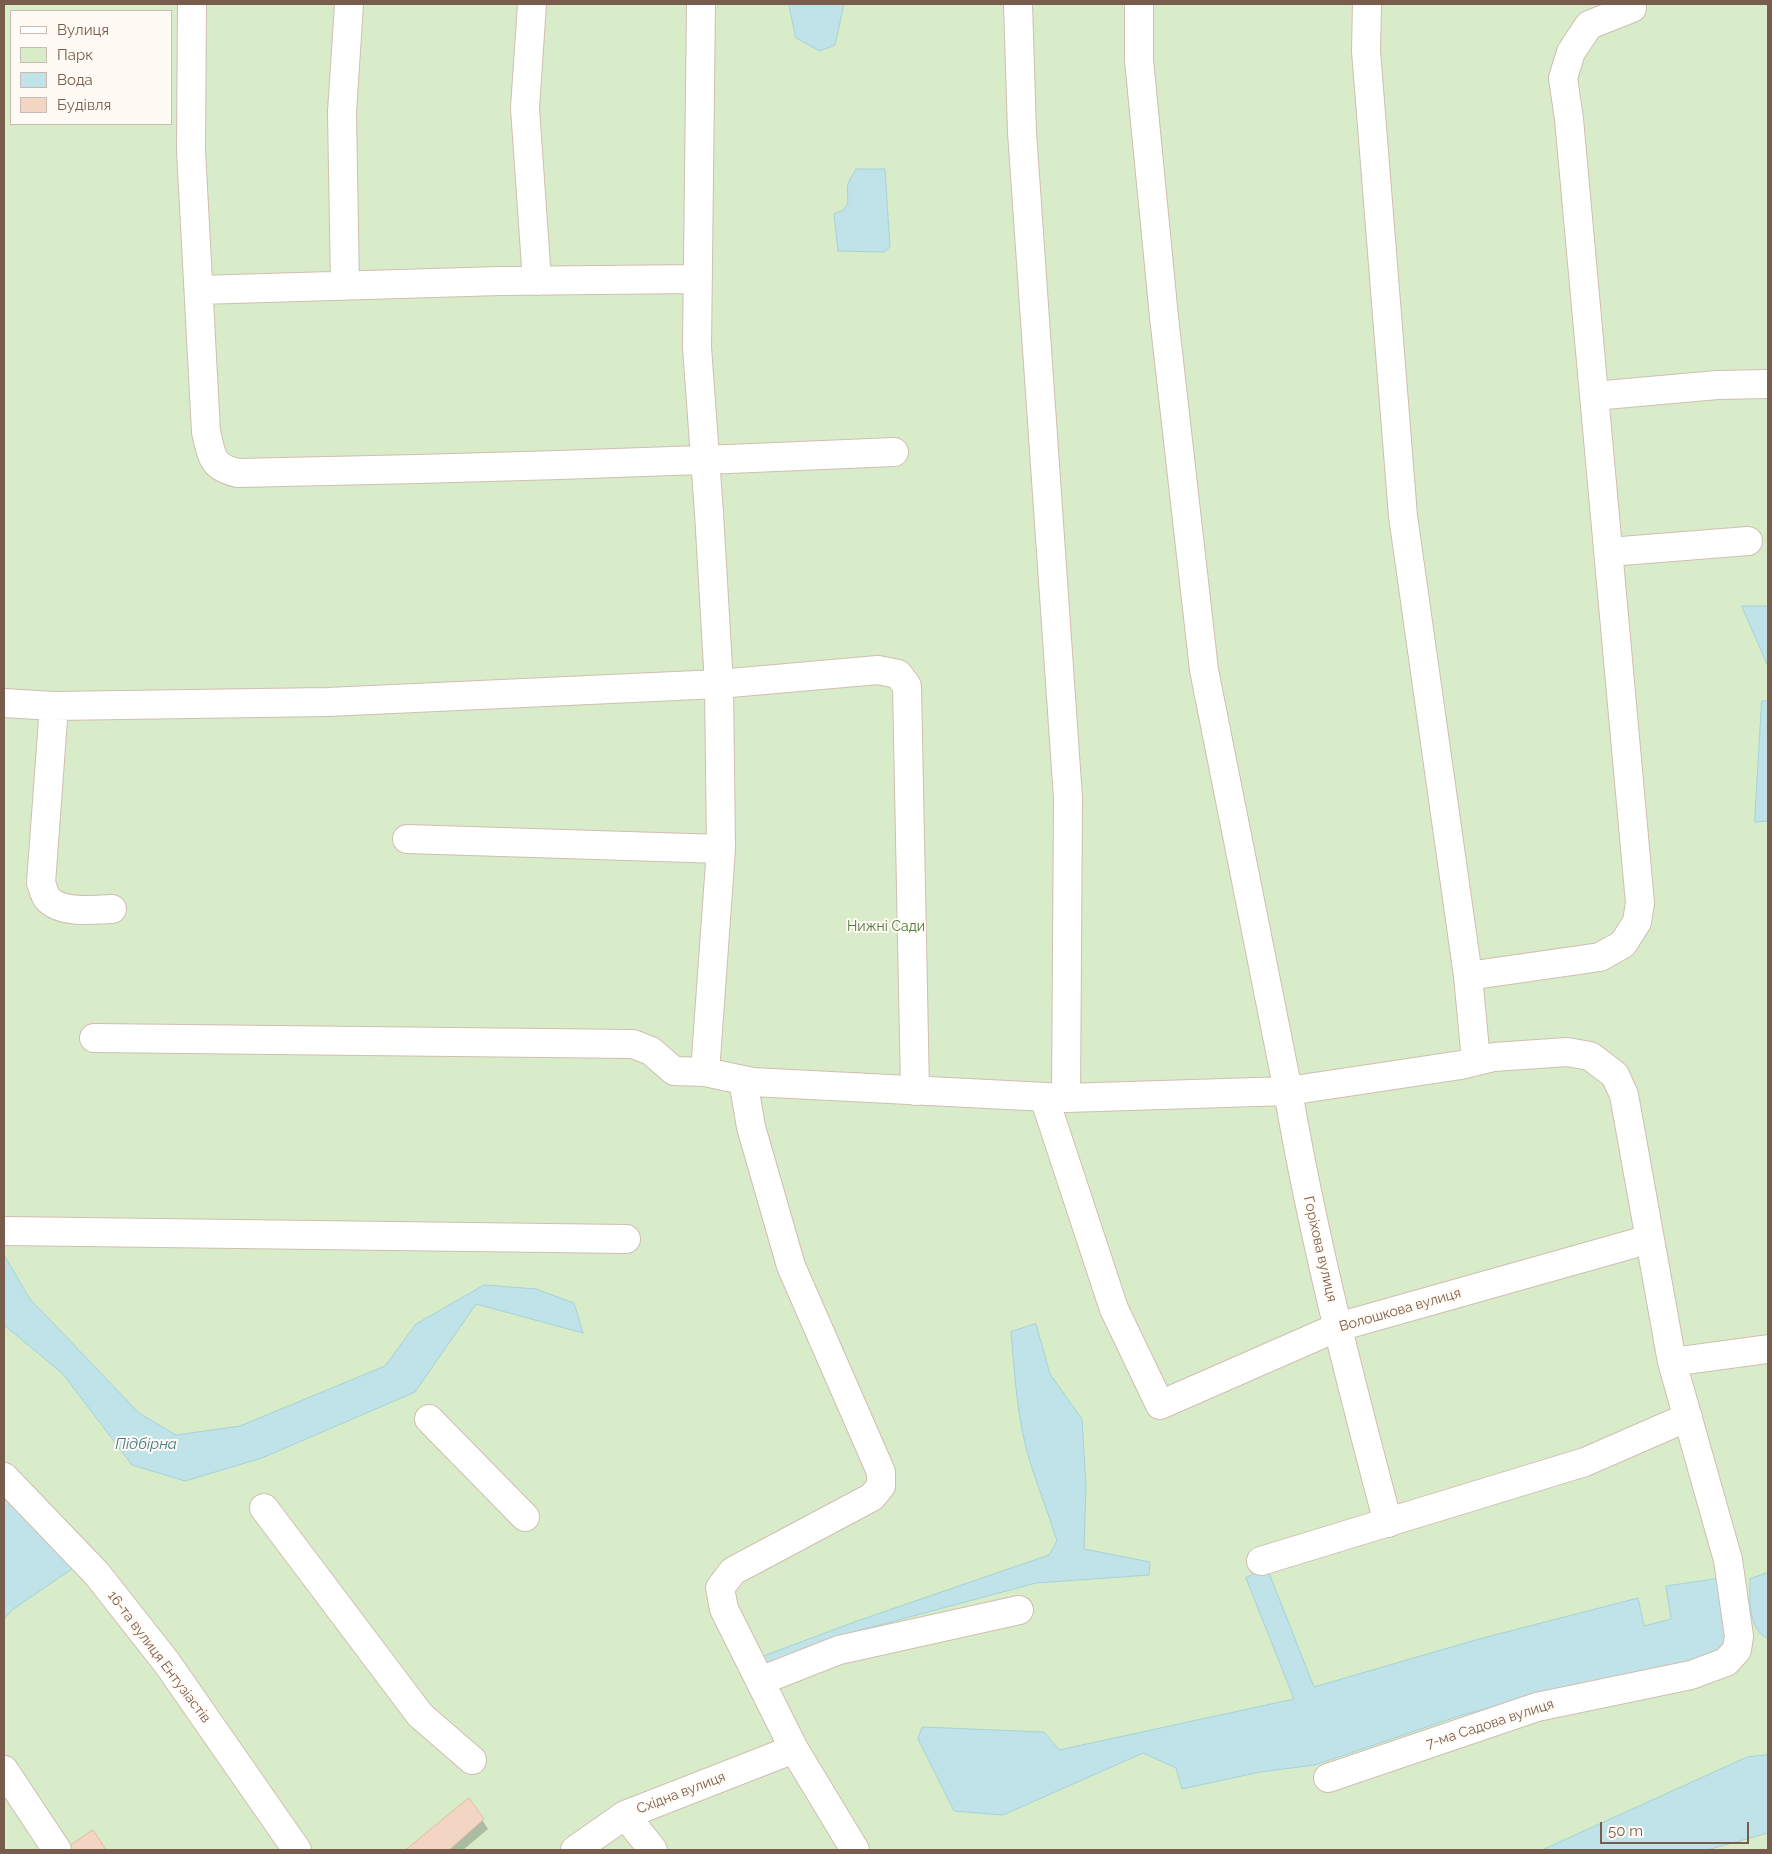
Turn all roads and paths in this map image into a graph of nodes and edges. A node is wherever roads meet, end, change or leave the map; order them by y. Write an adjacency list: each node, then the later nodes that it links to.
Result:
1 (192, 4): 12 (street)
2 (349, 4): 11 (street)
3 (532, 4): 10 (street)
4 (702, 4): 9 (street)
5 (1018, 4): 32 (street)
6 (1139, 4): 31 (street, Горіхова вулиця)
7 (1367, 4): 25 (street)
8 (1632, 8): 14 (street)
9 (698, 279): 10 (street); 16 (street)
10 (537, 281): 11 (street)
11 (345, 286): 12 (street)
12 (199, 290): 16 (street)
13 (1768, 384): 14 (street)
14 (1594, 396): 18 (street)
15 (894, 452): 16 (street)
16 (705, 460): 19 (street)
17 (1748, 541): 18 (street)
18 (1609, 552): 25 (street)
19 (719, 684): 21 (street); 23 (street); 30 (street)
20 (4, 703): 21 (street)
21 (54, 706): 24 (street)
22 (407, 839): 23 (street)
23 (721, 849): 28 (street)
24 (112, 908)
25 (1468, 976): 27 (street)
26 (94, 1038): 28 (street)
27 (1476, 1062): 31 (street); 35 (street)
28 (705, 1072): 29 (street)
29 (743, 1080): 30 (street); 47 (street)
30 (915, 1091): 32 (street)
31 (1288, 1091): 32 (street); 36 (street, Горіхова вулиця)
32 (1055, 1098): 36 (street, Волошкова вулиця)
33 (4, 1231): 34 (street)
34 (626, 1238)
35 (1650, 1239): 36 (street, Волошкова вулиця); 38 (street)
36 (1338, 1327): 44 (street, Горіхова вулиця)
37 (1768, 1349): 38 (street)
38 (1672, 1362): 39 (street)
39 (1688, 1418): 44 (street); 51 (street, 7-ма Садова вулиця)
40 (429, 1419): 43 (street)
41 (4, 1477): 54 (street, 16-та вулиця Ентузіастів)
42 (264, 1508): 49 (street)
43 (525, 1517)
44 (1388, 1523): 45 (street)
45 (1262, 1562)
46 (1018, 1610): 47 (street)
47 (760, 1681): 48 (street)
48 (794, 1749): 52 (street, Східна вулиця); 57 (street)
49 (472, 1760)
50 (4, 1770): 53 (street)
51 (1328, 1778)
52 (625, 1815): 55 (street, Східна вулиця); 56 (street)
53 (57, 1850)
54 (297, 1850)
55 (575, 1850)
56 (653, 1850)
57 (855, 1850)

